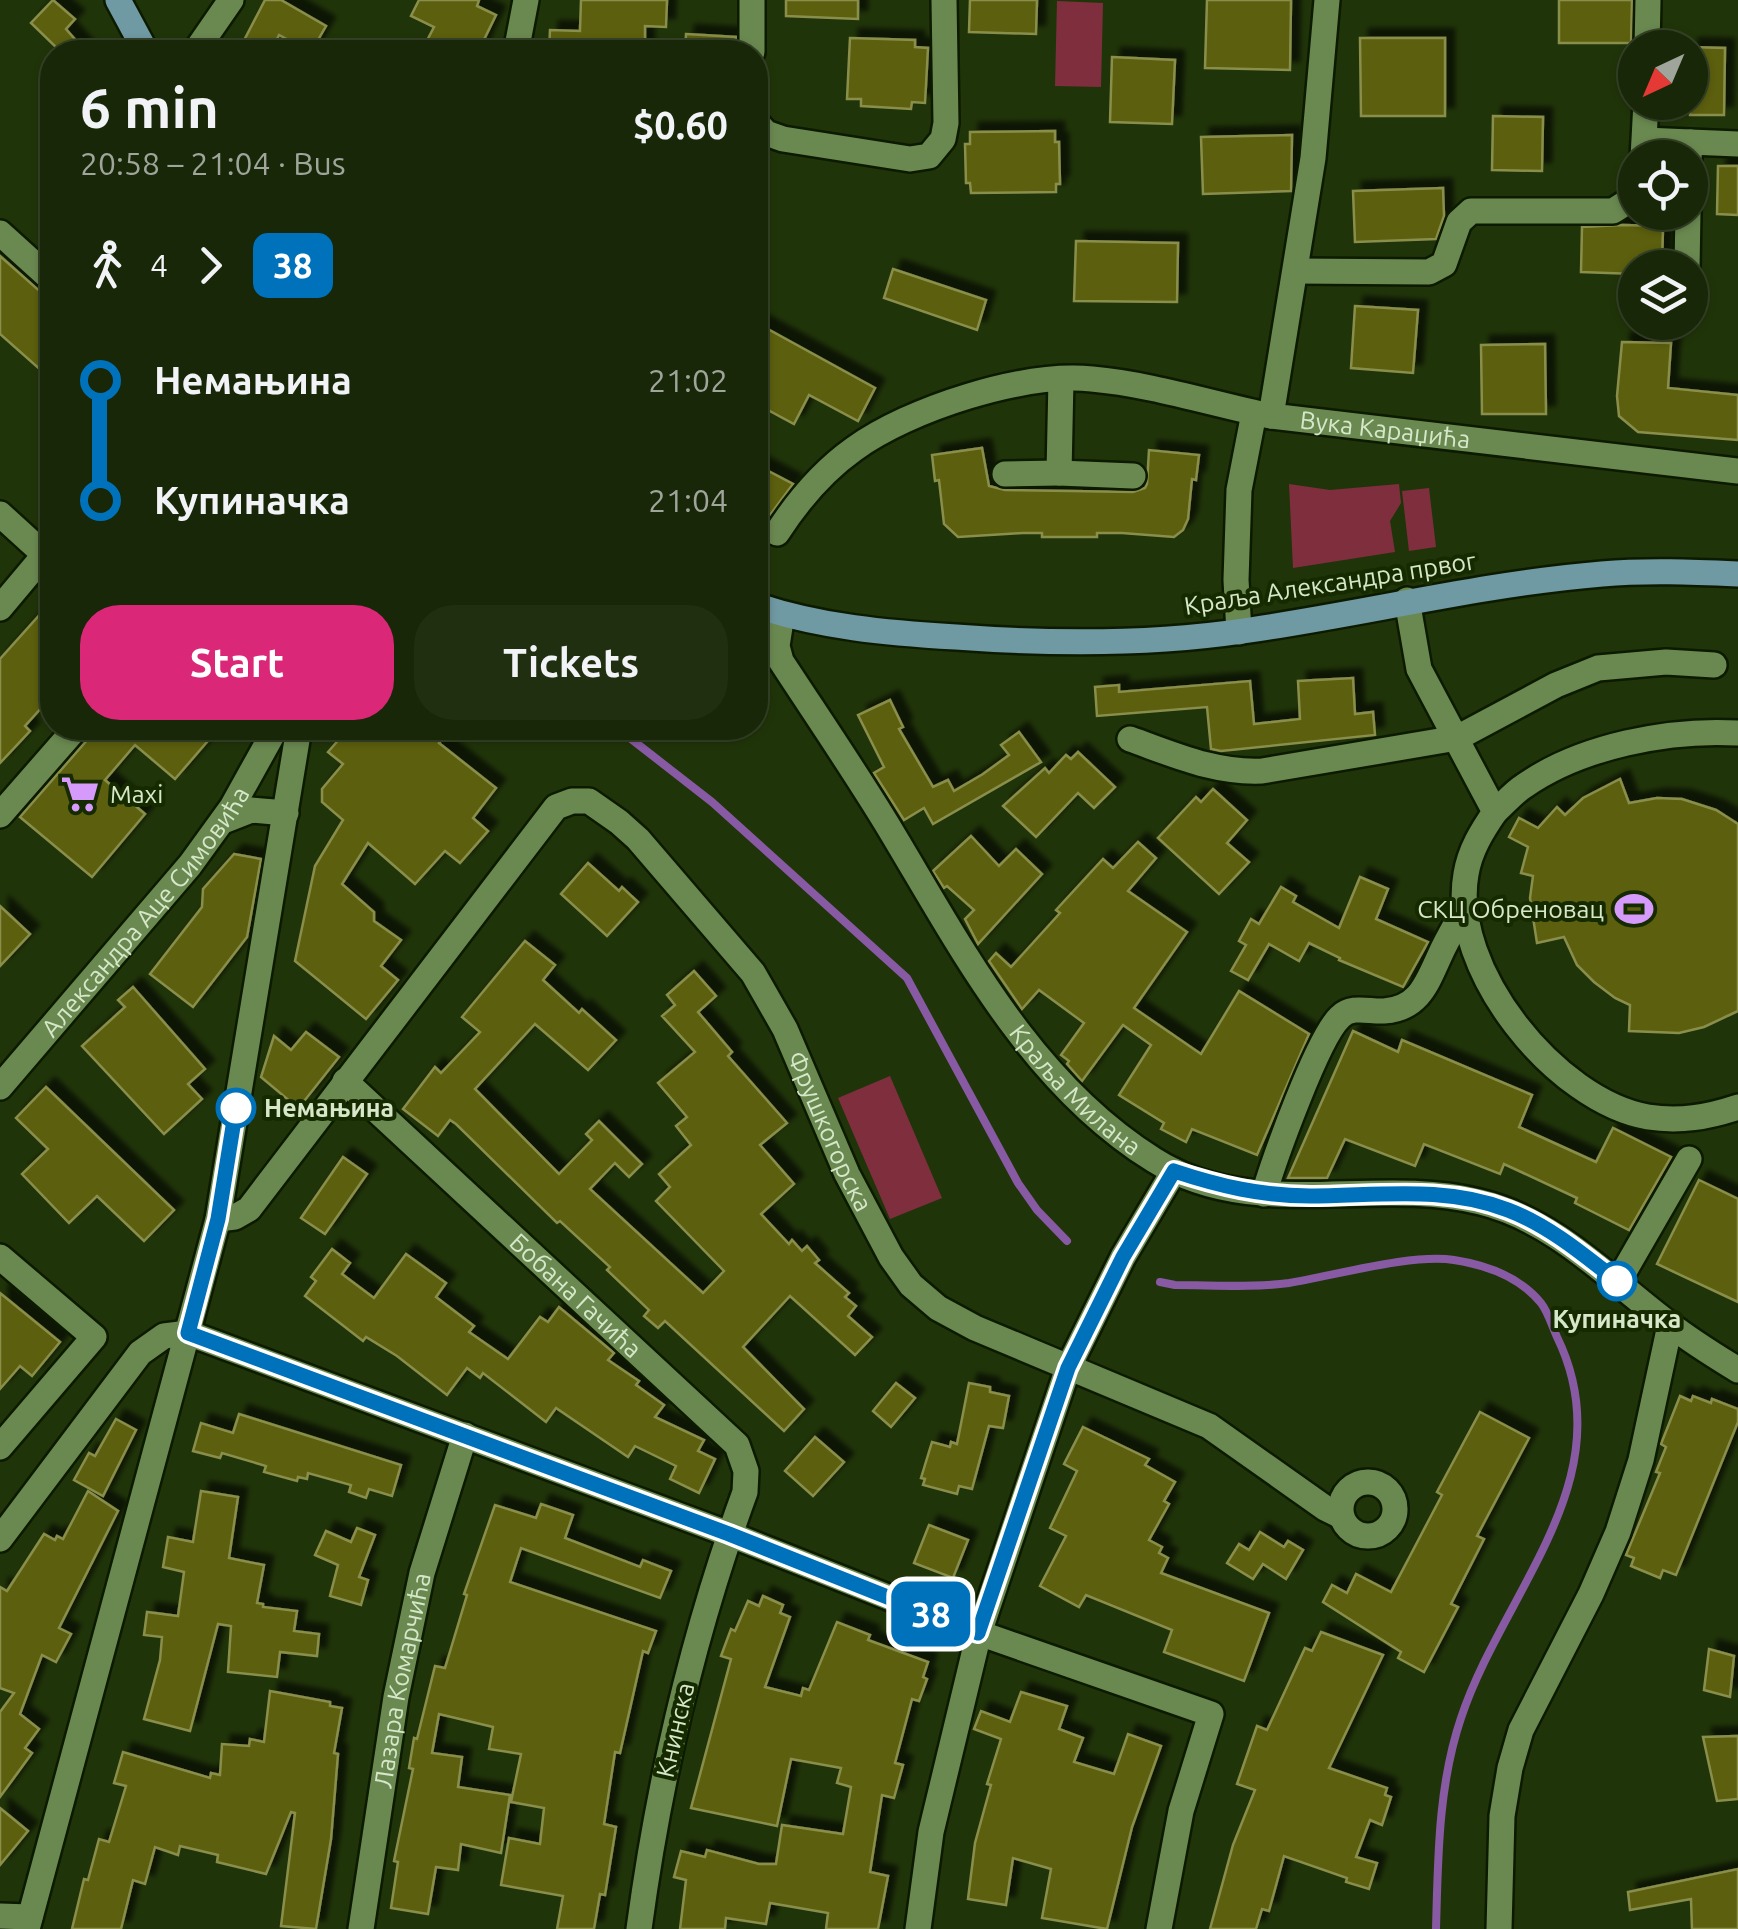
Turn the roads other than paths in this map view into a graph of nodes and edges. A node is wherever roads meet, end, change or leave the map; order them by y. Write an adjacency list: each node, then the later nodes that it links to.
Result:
1 (118, 0): 9 (main road)
2 (231, 0): 10 (street)
3 (526, 0): 11 (street)
4 (752, 0): 12 (street)
5 (944, 0): 13 (street)
6 (1328, 0): 19 (street, Вука Караџића)
7 (1648, 0): 8 (street)
8 (1647, 30)
9 (140, 40)
10 (204, 40)
11 (518, 40)
12 (752, 40)
13 (768, 134)
14 (1738, 144): 15 (street)
15 (1708, 148)
16 (1618, 208): 19 (street)
17 (0, 233): 18 (street)
18 (40, 269)
19 (1296, 270): 21 (street, Вука Караџића)
20 (1061, 379): 21 (street); 23 (street); 27 (street)
21 (1262, 414): 22 (street, Вука Караџића); 35 (street, Вука Караџића)
22 (1738, 472)
23 (1059, 473): 24 (street); 25 (street)
24 (1005, 474)
25 (1133, 476)
26 (0, 514): 28 (street)
27 (777, 533)
28 (40, 543)
29 (40, 561): 32 (street)
30 (1738, 574): 31 (main road, Краља Александра првог)
31 (1407, 600): 35 (main road, Краља Александра првог); 38 (street)
32 (0, 608)
33 (768, 609): 34 (main road, Краља Александра првог)
34 (782, 614): 35 (main road, Краља Александра првог); 52 (street, Краља Милана)
35 (1240, 632)
36 (1714, 665): 38 (street)
37 (1738, 732): 43 (street)
38 (1457, 738): 39 (street); 43 (street)
39 (1130, 739)
40 (66, 740): 45 (street)
41 (269, 740): 46 (street, Александра Аце Симовића)
42 (297, 740): 44 (street)
43 (1495, 812): 47 (street)
44 (286, 813): 46 (street); 54 (street)
45 (0, 815)
46 (223, 821): 49 (street, Александра Аце Симовића)
47 (1466, 908): 50 (street); 53 (street)
48 (344, 1081): 54 (street); 59 (street, Фрушкогорска); 64 (street, Бобана Гачића)
49 (0, 1087)
50 (1738, 1108)
51 (1689, 1160): 56 (street)
52 (1174, 1171): 53 (street, Краља Милана); 59 (street)
53 (1264, 1194): 56 (street, Краља Милана)
54 (218, 1219): 58 (street)
55 (0, 1257): 62 (street)
56 (1618, 1282): 57 (street, Краља Милана)
57 (1670, 1325): 60 (street, Краља Милана); 73 (street)
58 (188, 1333): 61 (street); 65 (street); 68 (street)
59 (1068, 1368): 63 (street, Фрушкогорска); 66 (street)
60 (1738, 1370)
61 (464, 1436): 64 (street); 69 (street, Лазара Комарчића)
62 (0, 1447)
63 (1341, 1516)
64 (729, 1534): 66 (street); 70 (street, Книнска)
65 (0, 1539)
66 (978, 1633): 71 (street); 72 (street)
67 (0, 1916): 68 (street)
68 (29, 1923)
69 (361, 1929)
70 (639, 1929)
71 (918, 1929)
72 (1159, 1929)
73 (1499, 1929)

